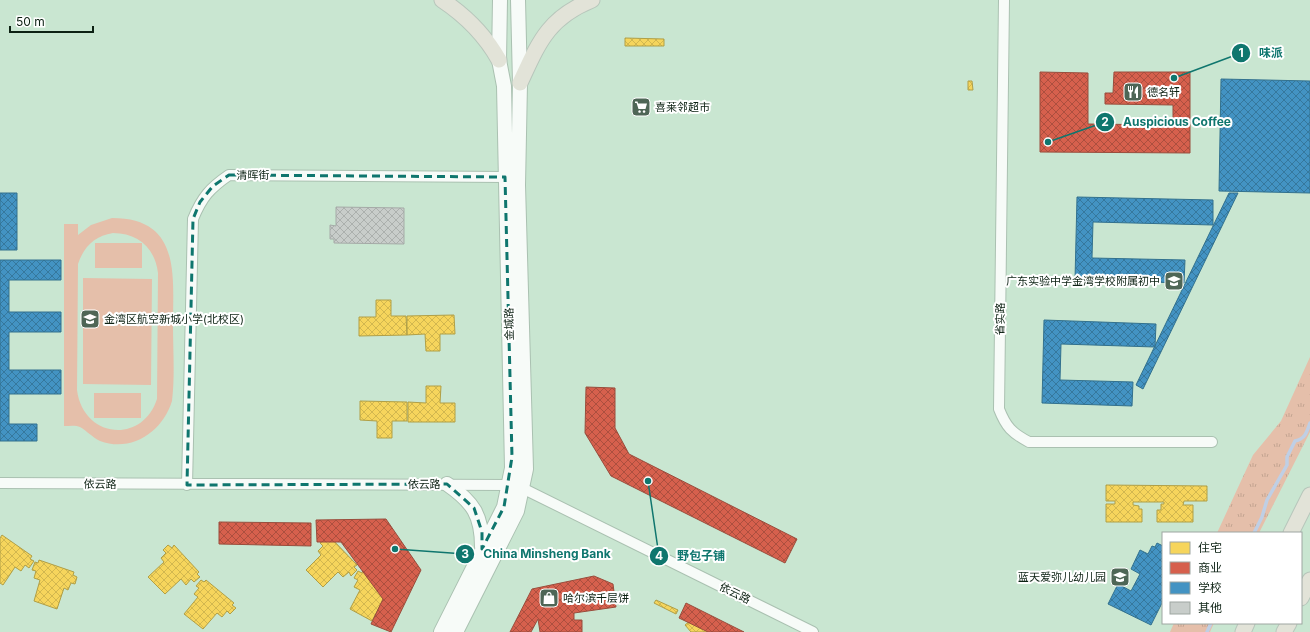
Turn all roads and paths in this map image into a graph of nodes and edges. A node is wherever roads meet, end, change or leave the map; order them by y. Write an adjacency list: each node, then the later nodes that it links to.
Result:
1 (442, 0): 6 (main road)
2 (500, 0): 6 (street, 金城路)
3 (518, 0): 7 (street, 金城路)
4 (592, 0): 7 (main road)
5 (1004, 0): 9 (street, 省实路)
6 (500, 60): 8 (street, 金城路)
7 (520, 82): 13 (street, 金城路)
8 (505, 177): 12 (street, 清晖街); 13 (street, 金城路)
9 (1212, 442)
10 (0, 483): 12 (street, 依云路)
11 (447, 484): 12 (street, 依云路); 13 (street, 依云路); 16 (street)
12 (187, 485)
13 (515, 486): 16 (street, 金城路); 20 (street, 金城路); 21 (street, 依云路)
14 (1310, 495): 15 (main road)
15 (1292, 532)
16 (482, 550): 19 (street, 金城路)
17 (1310, 580): 18 (main road)
18 (1302, 596)
19 (441, 632)
20 (456, 632)
21 (813, 632)

